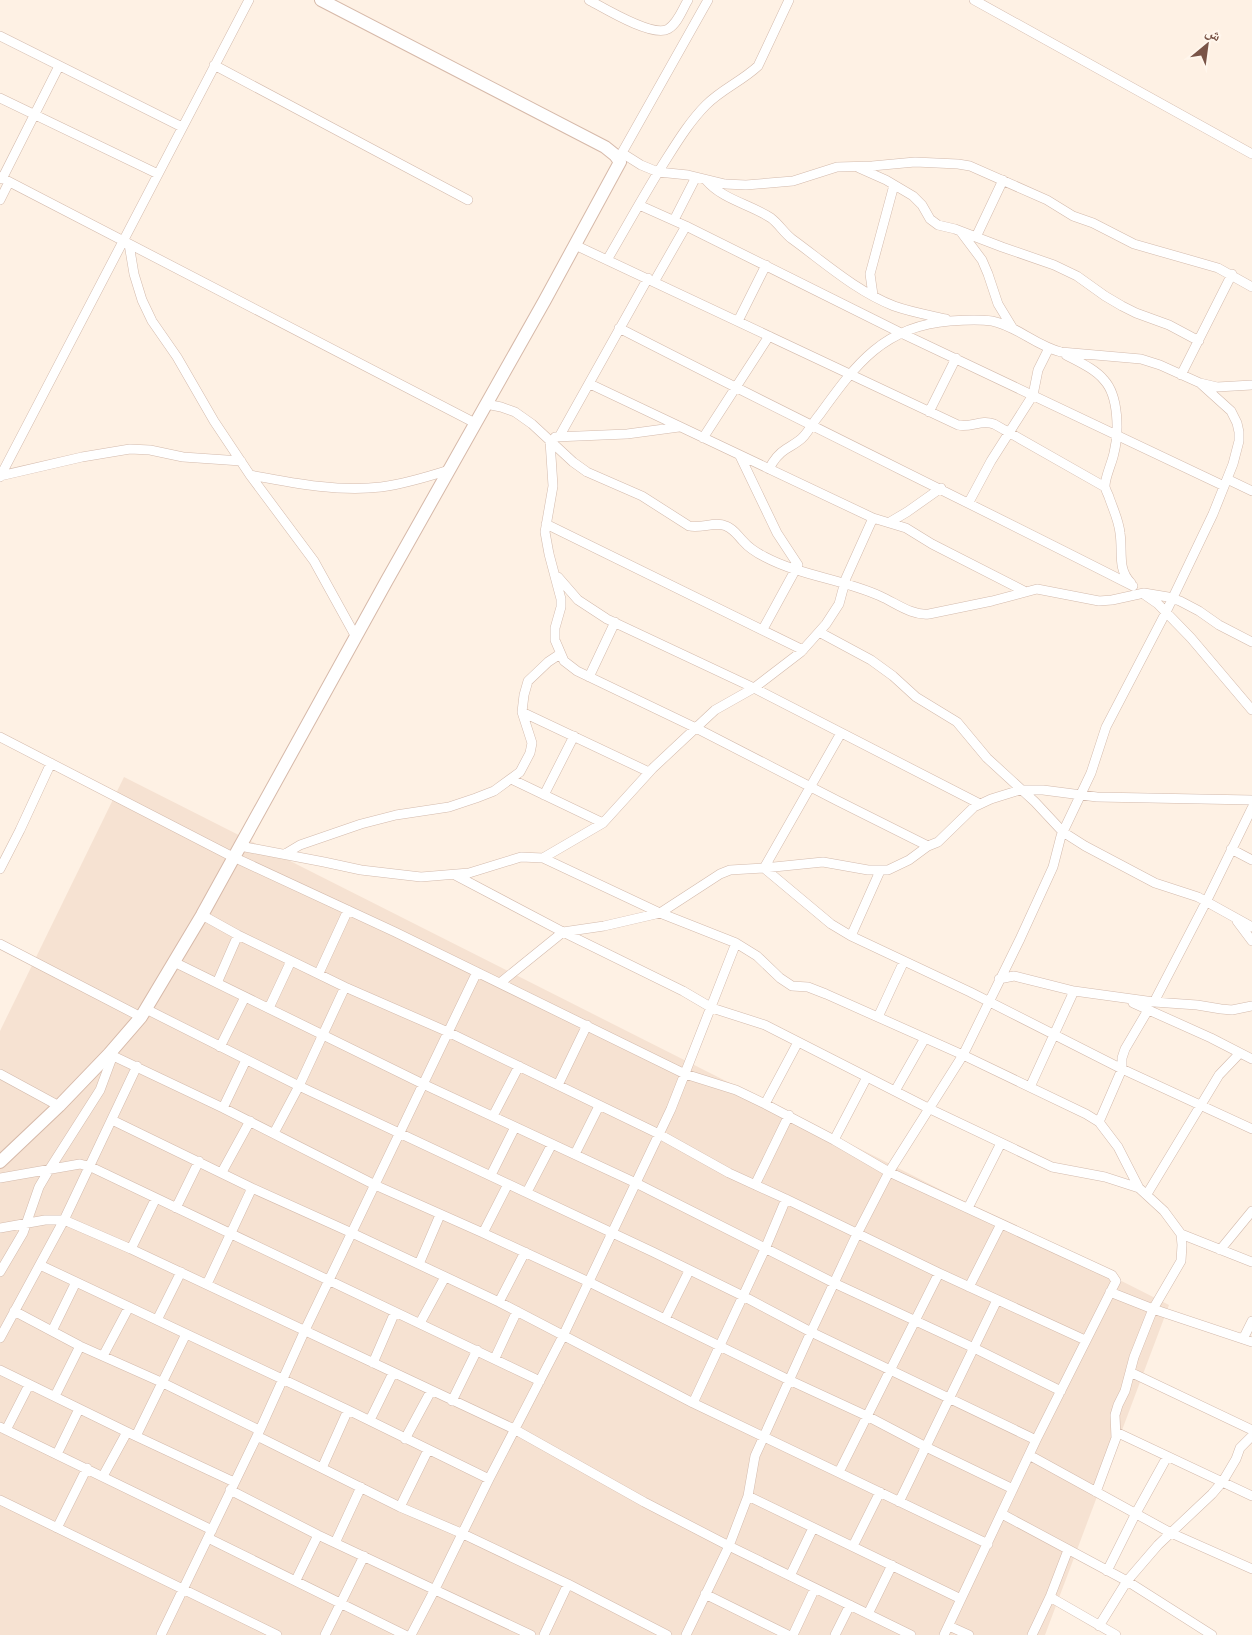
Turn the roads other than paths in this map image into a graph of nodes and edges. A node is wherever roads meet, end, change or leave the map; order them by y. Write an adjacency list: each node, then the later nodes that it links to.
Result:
1 (249, 0): 9 (street)
2 (320, 0): 15 (street)
3 (589, 0): 4 (street)
4 (688, 0)
5 (708, 0): 15 (street)
6 (789, 0): 17 (street)
7 (974, 0): 14 (street)
8 (0, 36): 10 (street)
9 (214, 65): 13 (street); 25 (street)
10 (59, 66): 12 (street); 13 (street)
11 (0, 98): 12 (street)
12 (33, 115): 18 (street); 20 (street)
13 (182, 127): 18 (street)
14 (1252, 154)
15 (620, 156): 17 (street); 32 (street)
16 (853, 166): 21 (street); 22 (street); 23 (street)
17 (658, 172): 19 (street); 26 (street)
18 (158, 174): 31 (street)
19 (696, 177): 21 (street); 27 (street)
20 (4, 179): 24 (street); 31 (street)
21 (706, 180): 38 (street)
22 (1004, 180): 30 (street); 35 (street)
23 (894, 185): 29 (street); 38 (street)
24 (0, 200)
25 (468, 200)
26 (639, 205): 27 (street); 33 (street)
27 (674, 220): 28 (street)
28 (686, 226): 34 (street); 36 (street)
29 (960, 230): 30 (street); 42 (street)
30 (976, 237): 45 (street)
31 (126, 242): 58 (street); 67 (street); 71 (street)
32 (575, 245): 33 (street); 56 (street)
33 (607, 260): 36 (street)
34 (766, 266): 39 (street); 43 (street)
35 (1232, 274): 37 (street); 45 (street)
36 (651, 280): 39 (street); 41 (street)
37 (1252, 287)
38 (873, 296): 40 (street)
39 (738, 321): 44 (street)
40 (954, 321): 42 (street); 43 (street)
41 (620, 328): 52 (street); 54 (street)
42 (1012, 328): 46 (street)
43 (900, 332): 48 (street); 49 (street)
44 (768, 336): 49 (street); 54 (street)
45 (1199, 341): 50 (street)
46 (1049, 348): 47 (street); 55 (street)
47 (1061, 352): 50 (street); 62 (street)
48 (956, 358): 55 (street); 57 (street)
49 (850, 375): 57 (street); 59 (street)
50 (1181, 375): 51 (street)
51 (1200, 383): 53 (street); 72 (street)
52 (590, 384): 60 (street); 63 (street)
53 (1252, 385)
54 (735, 387): 59 (street); 65 (street)
55 (1033, 395): 61 (street); 62 (street)
56 (486, 404): 58 (street); 64 (street)
57 (929, 412): 61 (street)
58 (475, 423): 69 (street)
59 (812, 425): 68 (street); 74 (street)
60 (680, 426): 63 (street); 65 (street)
61 (1009, 433): 73 (street); 76 (street)
62 (1118, 435): 72 (street); 73 (street)
63 (559, 437): 64 (street)
64 (548, 438): 79 (street); 80 (street)
65 (703, 438): 66 (street)
66 (740, 456): 68 (street); 80 (street)
67 (240, 461): 70 (street); 71 (street)
68 (769, 469): 77 (street)
69 (449, 470): 70 (street); 91 (street)
70 (250, 475): 91 (street)
71 (0, 476)
72 (1225, 483): 75 (street); 86 (street)
73 (1105, 487): 83 (street)
74 (941, 488): 76 (street); 78 (street)
75 (1252, 491)
76 (969, 502): 83 (street)
77 (873, 518): 78 (street); 82 (street)
78 (890, 522): 84 (street)
79 (546, 524): 81 (street); 89 (street)
80 (796, 569): 82 (street); 89 (street)
81 (554, 571): 88 (street); 94 (street)
82 (844, 584): 84 (street); 90 (street)
83 (1134, 586): 85 (street)
84 (1026, 592): 85 (street)
85 (1144, 594): 86 (street); 87 (street)
86 (1172, 599): 87 (street); 92 (street)
87 (1166, 612): 97 (street); 109 (street)
88 (615, 622): 95 (street); 96 (street)
89 (763, 629): 93 (street)
90 (820, 632): 93 (street); 107 (street)
91 (356, 637): 117 (street)
92 (1252, 642)
93 (804, 650): 96 (street)
94 (560, 654): 95 (street); 98 (street)
95 (589, 677): 99 (street)
96 (754, 688): 99 (street); 100 (street)
97 (1252, 710)
98 (522, 712): 101 (street); 105 (street)
99 (696, 728): 104 (street); 106 (street)
100 (841, 733): 106 (street); 111 (street)
101 (574, 736): 104 (street); 108 (street)
102 (0, 737): 103 (street)
103 (51, 763): 117 (street); 122 (street)
104 (649, 772): 113 (street)
105 (510, 779): 108 (street); 118 (street)
106 (810, 787): 115 (street); 121 (street)
107 (1020, 790): 109 (street); 111 (street); 114 (street)
108 (544, 795): 113 (street)
109 (1081, 795): 110 (street); 114 (street)
110 (1252, 800)
111 (980, 804): 115 (street)
112 (1252, 808): 116 (street)
113 (603, 823): 119 (street)
114 (1063, 832): 125 (street); 142 (street)
115 (928, 846): 123 (street)
116 (1231, 850): 120 (street); 125 (street)
117 (237, 851): 118 (street); 126 (street); 128 (street)
118 (284, 854): 124 (street)
119 (543, 858): 124 (street); 127 (street)
120 (1252, 860)
121 (764, 868): 123 (street); 127 (street); 133 (street)
122 (0, 869)
123 (880, 871): 133 (street)
124 (455, 875): 131 (street)
125 (1206, 902): 129 (street); 149 (street)
126 (348, 910): 140 (street); 141 (street)
127 (660, 913): 131 (street); 136 (street)
128 (202, 915): 132 (street); 139 (street)
129 (1235, 919): 130 (street); 134 (street)
130 (1252, 927)
131 (563, 932): 144 (street); 152 (street)
132 (238, 934): 137 (street); 143 (street)
133 (851, 936): 138 (street)
134 (1252, 942)
135 (0, 944): 153 (street)
136 (736, 944): 152 (street); 154 (street)
137 (291, 961): 141 (street); 151 (street)
138 (904, 961): 148 (street); 154 (street)
139 (174, 962): 143 (street); 153 (street)
140 (477, 972): 144 (street); 156 (street)
141 (319, 974): 145 (street)
142 (999, 980): 146 (street); 148 (street)
143 (216, 983): 147 (street)
144 (500, 983): 155 (street)
145 (346, 987): 156 (street); 157 (street)
146 (1074, 991): 149 (street); 158 (street)
147 (245, 997): 151 (street); 161 (street)
148 (989, 1002): 158 (street); 164 (street)
149 (1151, 1006): 150 (street); 162 (street); 169 (street)
150 (1252, 1006)
151 (269, 1008): 157 (street)
152 (712, 1008): 160 (street); 171 (street)
153 (144, 1013): 161 (street); 163 (street)
154 (878, 1017): 159 (street)
155 (587, 1025): 171 (street); 174 (street)
156 (448, 1032): 168 (street); 173 (street)
157 (323, 1035): 173 (street); 175 (street)
158 (1054, 1035): 169 (street); 176 (street)
159 (925, 1038): 164 (street); 177 (street)
160 (798, 1042): 172 (street); 178 (street)
161 (220, 1047): 166 (street)
162 (1240, 1053): 165 (street); 179 (street)
163 (111, 1054): 167 (street); 180 (street); 201 (street)
164 (964, 1055): 176 (street); 183 (street)
165 (1252, 1059)
166 (246, 1060): 175 (street); 182 (street)
167 (137, 1066): 182 (street); 186 (street)
168 (519, 1066): 174 (street); 185 (street)
169 (1122, 1069): 179 (street); 188 (street)
170 (0, 1074): 180 (street)
171 (685, 1074): 178 (street); 193 (street)
172 (866, 1076): 177 (street); 194 (street)
173 (423, 1084): 185 (street); 192 (street)
174 (558, 1085): 181 (street)
175 (299, 1086): 191 (street); 192 (street)
176 (1030, 1087): 188 (street)
177 (895, 1091): 183 (street)
178 (765, 1104): 184 (street)
179 (1200, 1104): 190 (street); 211 (street)
180 (59, 1106): 199 (street)
181 (598, 1106): 193 (street); 197 (street)
182 (223, 1108): 187 (street)
183 (930, 1109): 195 (street); 203 (street)
184 (789, 1115): 194 (street); 209 (street)
185 (493, 1116): 189 (street)
186 (112, 1120): 198 (street); 200 (street)
187 (250, 1121): 191 (street); 202 (street)
188 (1099, 1122): 211 (street)
189 (515, 1127): 196 (street); 204 (street)
190 (1252, 1129)
191 (274, 1133): 208 (street)
192 (399, 1134): 204 (street); 208 (street)
193 (659, 1134): 206 (street); 209 (street)
194 (834, 1140): 203 (street)
195 (1001, 1143): 211 (street); 216 (street)
196 (552, 1144): 197 (street); 212 (street)
197 (574, 1154): 206 (street)
198 (199, 1161): 202 (street); 215 (street)
199 (0, 1162)
200 (91, 1167): 201 (street); 213 (street); 219 (street)
201 (48, 1170): 205 (street); 220 (street)
202 (222, 1172): 210 (street)
203 (890, 1172): 216 (street); 227 (street)
204 (491, 1175): 207 (street)
205 (0, 1178)
206 (636, 1183): 225 (street); 230 (street)
207 (508, 1184): 212 (street); 224 (street)
208 (375, 1185): 218 (street); 223 (street)
209 (755, 1185): 214 (street)
210 (252, 1188): 223 (street); 226 (street)
211 (1143, 1191): 228 (street)
212 (527, 1192): 225 (street)
213 (156, 1198): 215 (street); 229 (street)
214 (786, 1198): 227 (street); 230 (street)
215 (176, 1208): 226 (street)
216 (968, 1208): 221 (street)
217 (1252, 1211): 231 (street)
218 (440, 1215): 224 (street); 234 (street)
219 (64, 1220): 220 (street); 229 (street); 235 (street)
220 (27, 1223): 222 (street); 237 (street)
221 (1001, 1224): 246 (street); 247 (street)
222 (0, 1228)
223 (352, 1233): 234 (street); 241 (street)
224 (483, 1233): 232 (street)
225 (612, 1233): 236 (street); 243 (street)
226 (231, 1234): 241 (street); 244 (street)
227 (858, 1234): 239 (street); 245 (street)
228 (1181, 1234): 231 (street); 252 (street)
229 (131, 1249): 238 (street)
230 (765, 1249): 245 (street); 248 (street)
231 (1220, 1250): 233 (street)
232 (525, 1252): 243 (street); 250 (street)
233 (1252, 1262)
234 (419, 1264): 240 (street)
235 (40, 1265): 242 (street); 253 (street)
236 (689, 1271): 248 (street); 256 (street)
237 (0, 1272)
238 (181, 1272): 244 (street); 257 (street)
239 (939, 1273): 246 (street); 258 (street)
240 (445, 1277): 250 (street); 260 (street)
241 (329, 1280): 255 (street); 261 (street)
242 (76, 1282): 251 (street); 262 (street)
243 (589, 1282): 256 (street); 265 (street)
244 (207, 1284): 261 (street)
245 (834, 1284): 258 (street); 263 (street)
246 (968, 1287): 249 (street)
247 (1110, 1292): 252 (street); 267 (street)
248 (743, 1296): 263 (street); 270 (street)
249 (997, 1300): 267 (street); 271 (street)
250 (499, 1302): 254 (street)
251 (129, 1307): 257 (street); 273 (street)
252 (1153, 1309): 268 (street); 278 (street)
253 (14, 1311): 262 (street); 266 (street)
254 (517, 1311): 265 (street); 274 (street)
255 (395, 1312): 260 (street); 275 (street)
256 (665, 1319): 270 (street)
257 (157, 1320): 264 (street)
258 (915, 1320): 271 (street); 277 (street)
259 (1252, 1321): 268 (street)
260 (420, 1323): 272 (street)
261 (305, 1330): 275 (street); 280 (street)
262 (52, 1331): 269 (street)
263 (811, 1332): 277 (street); 281 (street)
264 (186, 1334): 280 (street); 283 (street)
265 (563, 1336): 282 (street); 290 (street)
266 (0, 1338)
267 (1086, 1340): 286 (street)
268 (1248, 1341)
269 (80, 1346): 273 (street); 287 (street)
270 (719, 1346): 281 (street); 290 (street)
271 (974, 1348): 286 (street); 288 (street)
272 (477, 1350): 274 (street); 289 (street)
273 (103, 1356): 283 (street)
274 (494, 1358): 282 (street)
275 (373, 1362): 279 (street)
276 (0, 1370): 284 (street)
277 (891, 1370): 288 (street); 293 (street)
278 (1130, 1372): 297 (street); 298 (street)
279 (394, 1374): 285 (street); 294 (street)
280 (283, 1380): 292 (street); 299 (street)
281 (789, 1380): 293 (street); 301 (street)
282 (540, 1381): 296 (street)
283 (161, 1382): 299 (street); 300 (street)
284 (29, 1385): 287 (street); 295 (street)
285 (430, 1391): 289 (street); 303 (street)
286 (1060, 1391): 304 (street)
287 (56, 1396): 291 (street)
288 (950, 1398): 304 (street); 305 (street)
289 (452, 1401): 296 (street)
290 (693, 1402): 301 (street)
291 (79, 1409): 300 (street); 307 (street)
292 (348, 1410): 294 (street); 311 (street)
293 (867, 1416): 305 (street); 312 (street)
294 (370, 1420): 303 (street)
295 (3, 1428): 307 (street)
296 (514, 1430): 314 (street); 336 (street)
297 (1252, 1430)
298 (1116, 1432): 309 (street); 320 (street)
299 (258, 1433): 311 (street); 316 (street)
300 (131, 1434): 313 (street); 316 (street)
301 (764, 1435): 312 (street); 321 (street)
302 (1252, 1436): 315 (street)
303 (405, 1439): 306 (street)
304 (1036, 1440): 308 (street)
305 (926, 1447): 318 (street); 324 (street)
306 (428, 1450): 314 (street); 325 (street)
307 (57, 1454): 310 (street)
308 (1029, 1455): 318 (street); 320 (street)
309 (1167, 1456): 315 (street); 326 (street)
310 (87, 1468): 313 (street); 328 (street)
311 (322, 1468): 317 (street)
312 (840, 1472): 319 (street)
313 (103, 1476): 332 (street)
314 (488, 1479): 330 (street)
315 (1222, 1481): 322 (street); 331 (street)
316 (232, 1486): 332 (street); 333 (street)
317 (361, 1487): 325 (street); 334 (street)
318 (1013, 1489): 327 (street)
319 (880, 1492): 324 (street); 337 (street)
320 (1096, 1492): 326 (street)
321 (748, 1496): 329 (street); 336 (street)
322 (1252, 1496)
323 (0, 1500): 328 (street)
324 (899, 1502): 335 (street)
325 (400, 1507): 330 (street)
326 (1136, 1513): 331 (street); 342 (street)
327 (1002, 1514): 335 (street); 338 (street)
328 (57, 1528): 348 (street)
329 (814, 1528): 337 (street); 343 (street)
330 (461, 1533): 346 (street); 349 (street)
331 (1171, 1533): 341 (street); 345 (street)
332 (210, 1534): 344 (street); 348 (street)
333 (318, 1535): 334 (street); 344 (street)
334 (335, 1543): 339 (street)
335 (988, 1544): 352 (street)
336 (729, 1546): 343 (street); 350 (street)
337 (853, 1546): 340 (street)
338 (1068, 1550): 342 (street); 351 (street)
339 (364, 1556): 349 (street); 353 (street)
340 (892, 1565): 352 (street); 355 (street)
341 (1252, 1569)
342 (1107, 1571): 345 (street)
343 (790, 1576): 347 (street)
344 (296, 1580): 353 (street)
345 (1127, 1581): 357 (street); 377 (street)
346 (568, 1584): 366 (street); 367 (street)
347 (815, 1588): 354 (street); 370 (street)
348 (183, 1589): 358 (street); 360 (street)
349 (435, 1589): 359 (street); 364 (street)
350 (705, 1594): 368 (street); 369 (street)
351 (1050, 1597): 357 (street); 375 (street)
352 (961, 1599): 356 (street)
353 (340, 1602): 362 (street); 363 (street)
354 (850, 1605): 355 (street); 371 (street)
355 (868, 1614): 372 (street)
356 (948, 1626): 373 (street); 374 (street)
357 (1099, 1626): 376 (street)
358 (260, 1631): 361 (street)
359 (511, 1631): 365 (street)
360 (162, 1635)
361 (277, 1635)
362 (325, 1635)
363 (405, 1635)
364 (411, 1635)
365 (531, 1635)
366 (544, 1635)
367 (667, 1635)
368 (686, 1635)
369 (788, 1635)
370 (793, 1635)
371 (835, 1635)
372 (911, 1635)
373 (944, 1635)
374 (969, 1635)
375 (1032, 1635)
376 (1116, 1635)
377 (1212, 1635)

